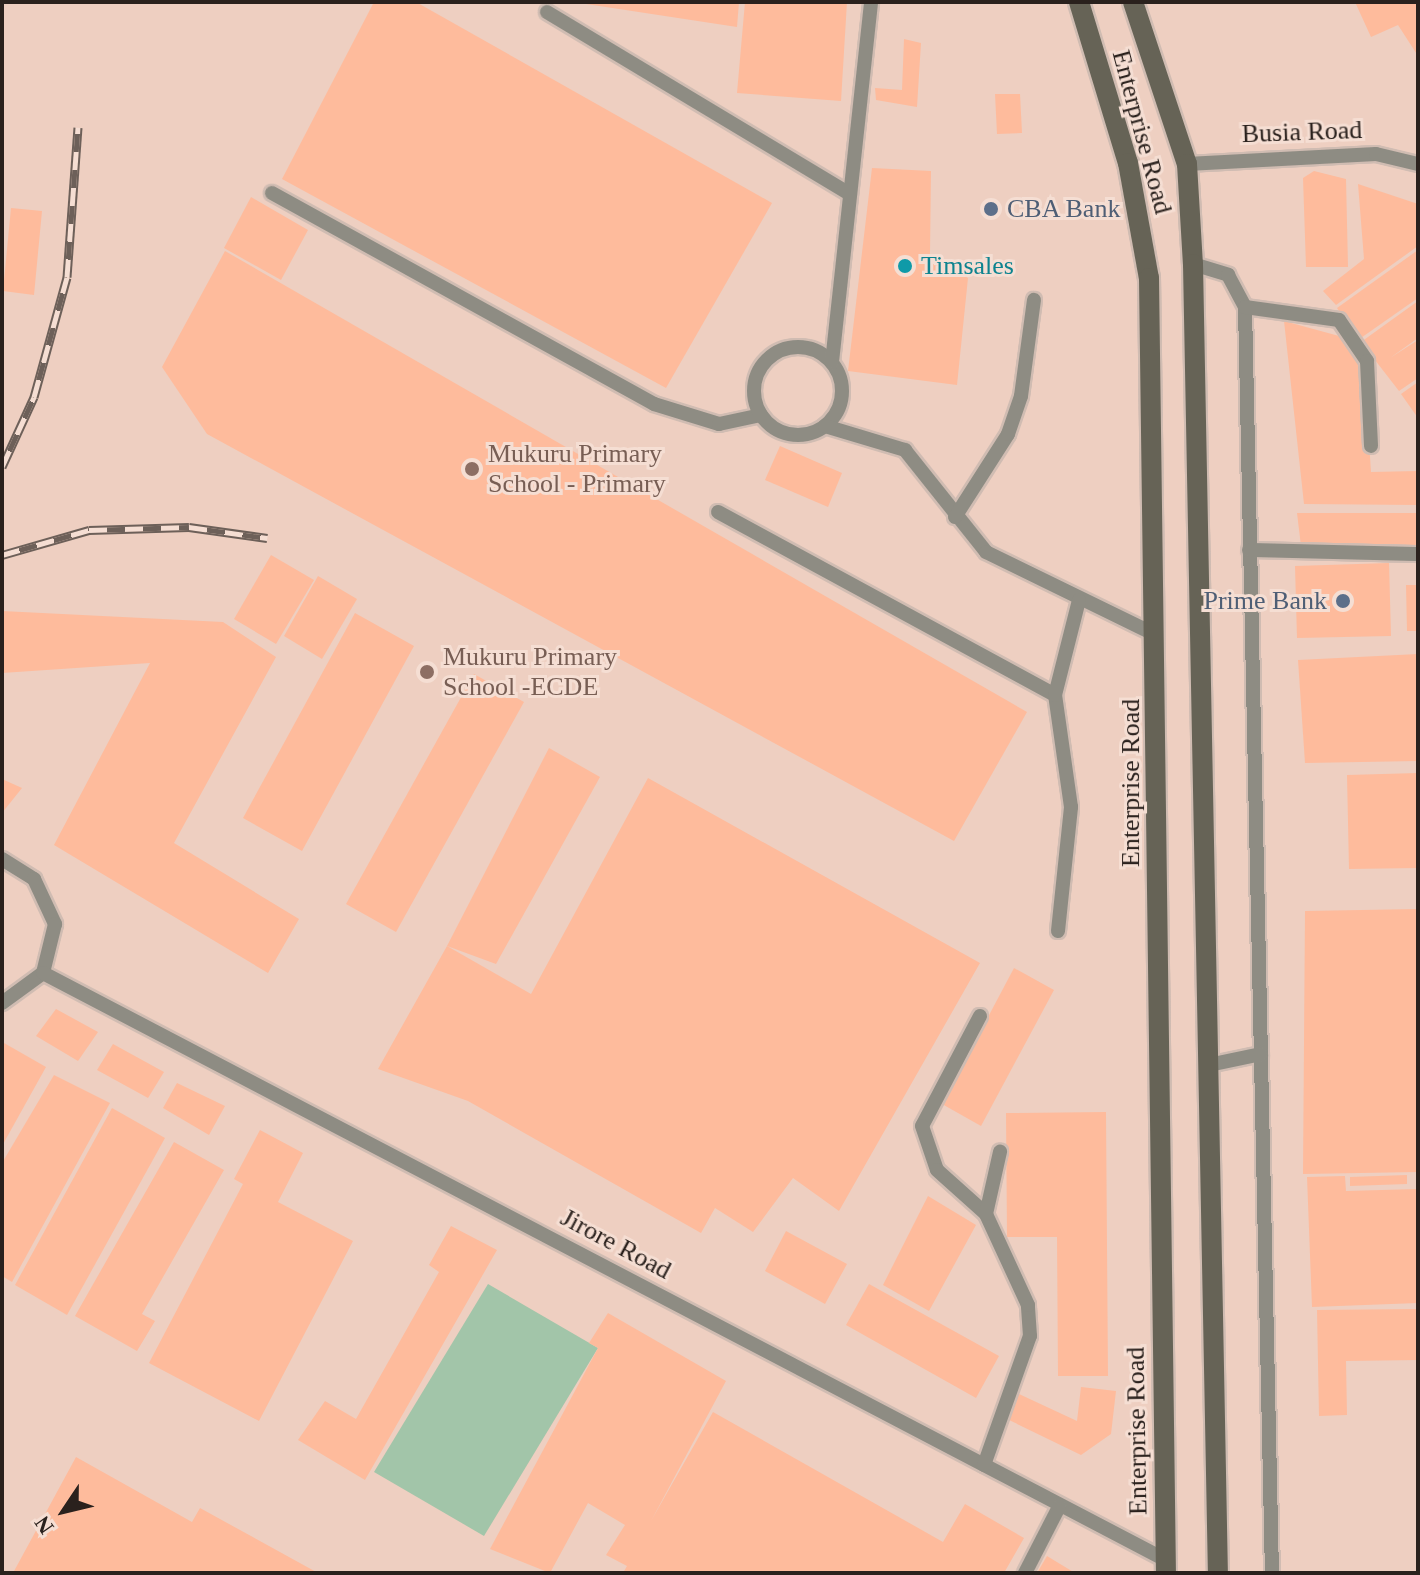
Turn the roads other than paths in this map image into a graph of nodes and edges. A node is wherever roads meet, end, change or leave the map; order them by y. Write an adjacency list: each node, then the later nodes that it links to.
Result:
1 (871, 2): 8 (lane)
2 (1079, 2): 21 (main road, Enterprise Road)
3 (1133, 2): 5 (main road, Enterprise Road)
4 (547, 12): 8 (lane)
5 (1187, 164): 6 (lane, Busia Road); 9 (main road, Enterprise Road)
6 (1418, 164)
7 (272, 193): 13 (lane)
8 (850, 194): 12 (lane)
9 (1193, 264): 11 (lane); 29 (main road, Enterprise Road)
10 (1034, 300): 17 (lane)
11 (1245, 307): 15 (lane); 18 (lane)
12 (832, 362): 13 (lane); 14 (lane)
13 (761, 415): 14 (lane)
14 (825, 426): 17 (lane)
15 (1371, 446)
16 (718, 512): 22 (lane)
17 (955, 517): 20 (lane)
18 (1249, 550): 19 (lane); 28 (lane)
19 (1418, 554)
20 (1079, 600): 21 (lane); 22 (lane)
21 (1156, 635): 34 (main road, Enterprise Road)
22 (1055, 695): 24 (lane)
23 (2, 859): 25 (lane)
24 (1058, 931)
25 (43, 973): 26 (lane); 32 (lane, Jirore Road)
26 (2, 1003)
27 (980, 1016): 31 (lane)
28 (1261, 1054): 29 (lane); 37 (lane)
29 (1209, 1065): 36 (main road, Enterprise Road)
30 (1000, 1152): 31 (lane)
31 (986, 1214): 32 (lane)
32 (984, 1465): 33 (lane, Jirore Road)
33 (1060, 1505): 34 (lane, Jirore Road); 35 (lane)
34 (1166, 1567)
35 (1025, 1573)
36 (1218, 1573)
37 (1272, 1573)

